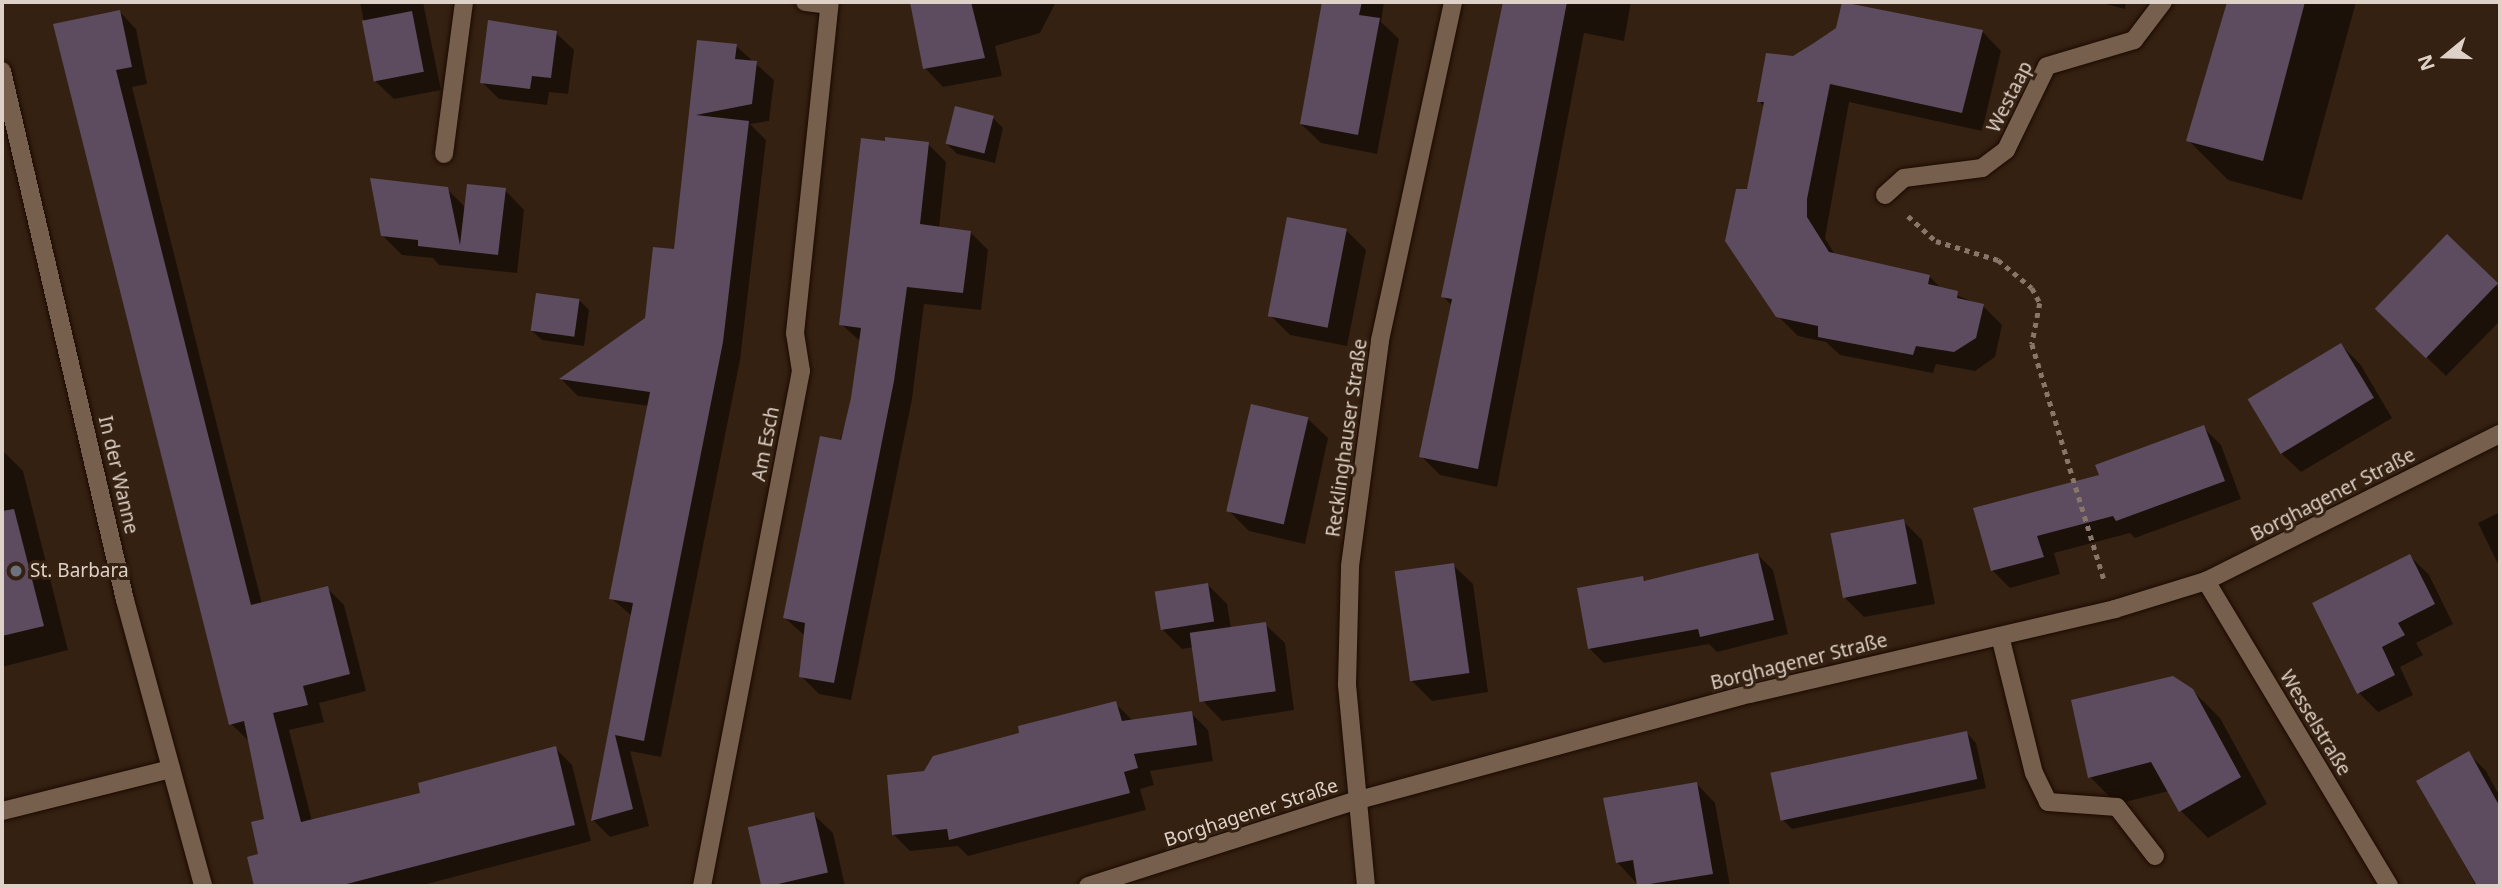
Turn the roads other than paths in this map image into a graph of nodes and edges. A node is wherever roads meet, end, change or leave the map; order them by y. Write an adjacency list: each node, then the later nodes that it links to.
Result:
1 (464, 2): 7 (street)
2 (805, 2): 5 (street, Am Esch)
3 (1453, 2): 13 (street, Recklinghauser Straße)
4 (2163, 2): 8 (street, Westaap)
5 (830, 3): 17 (street, Am Esch)
6 (2, 71): 12 (street, In der Wanne)
7 (444, 153)
8 (1885, 195)
9 (2500, 434): 10 (street, Borghagener Straße)
10 (2206, 581): 11 (street, Borghagener Straße); 20 (street, Wesselstraße)
11 (2000, 636): 13 (street, Borghagener Straße); 15 (street)
12 (171, 769): 14 (street); 16 (street, In der Wanne)
13 (1355, 801): 18 (street, Borghagener Straße); 19 (street, Recklinghauser Straße)
14 (2, 811)
15 (2154, 856)
16 (203, 886)
17 (702, 886)
18 (1088, 886)
19 (1366, 886)
20 (2389, 886)

